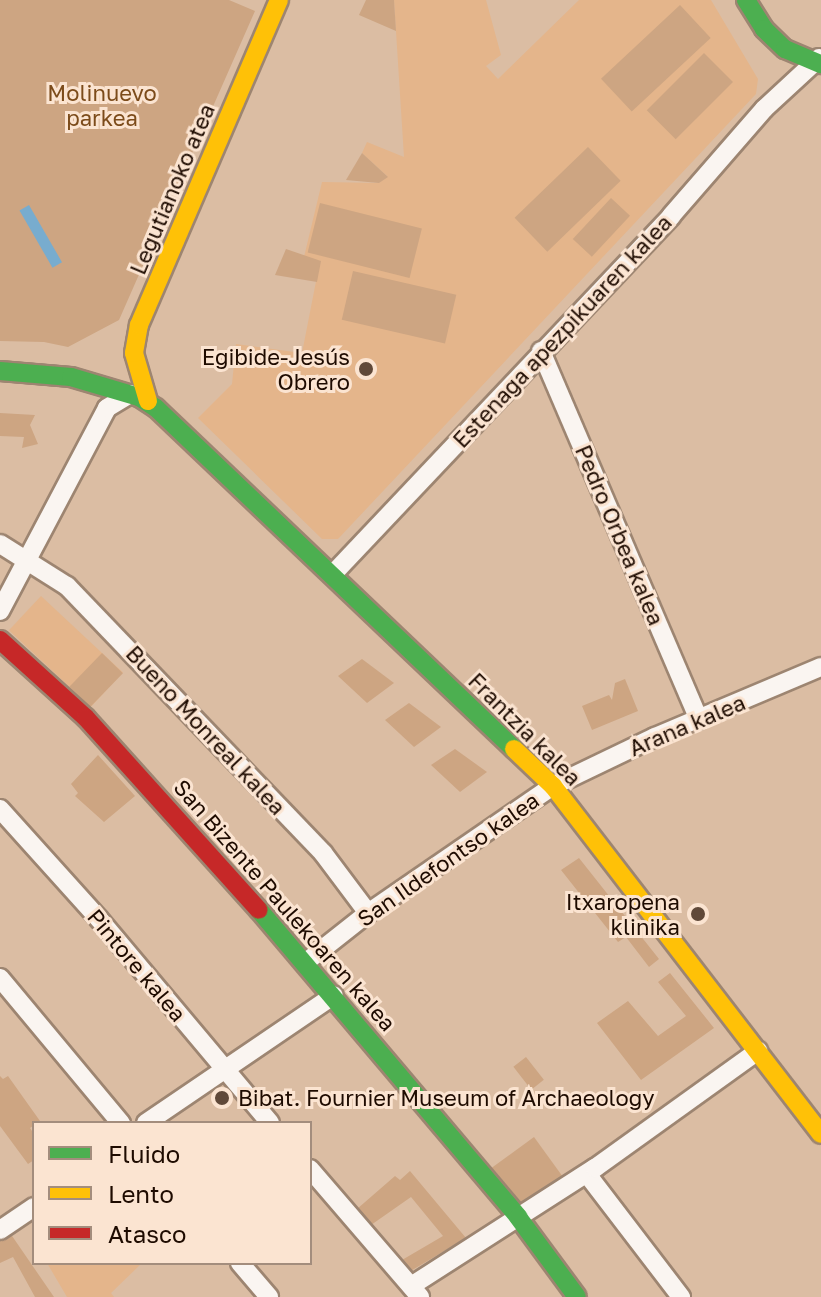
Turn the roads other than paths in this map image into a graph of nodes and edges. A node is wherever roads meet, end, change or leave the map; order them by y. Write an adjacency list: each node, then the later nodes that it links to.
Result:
1 (279, 0): 9 (street, Legutianoko atea)
2 (746, 0): 3 (street)
3 (772, 37): 4 (street); 5 (street)
4 (819, 60): 5 (street, Estenaga apezpikuaren kalea)
5 (788, 85): 6 (street, Estenaga apezpikuaren kalea)
6 (541, 351): 12 (street, Estenaga apezpikuaren kalea); 16 (street, Pedro Orbea kalea)
7 (0, 371): 8 (street)
8 (130, 394): 9 (street); 11 (street)
9 (148, 401): 12 (street, Frantzia kalea)
10 (0, 544): 11 (street, Bueno Monreal kalea)
11 (28, 563): 13 (street); 19 (street, Bueno Monreal kalea)
12 (333, 574): 17 (street, Frantzia kalea)
13 (0, 611)
14 (0, 640): 20 (street, San Bizente Paulekoaren kalea)
15 (821, 667): 16 (street, Arana kalea)
16 (699, 720): 17 (street, Arana kalea)
17 (553, 786): 19 (street, San Ildefontso kalea); 23 (street, Frantzia kalea)
18 (0, 809): 24 (street, Pintore kalea)
19 (368, 913): 20 (street, San Ildefontso kalea)
20 (306, 962): 22 (street, San Bizente Paulekoaren kalea)
21 (0, 978): 25 (street)
22 (334, 995): 24 (street); 32 (street, San Bizente Paulekoaren kalea)
23 (758, 1051): 28 (street, Frantzia kalea); 30 (street)
24 (223, 1069): 26 (street); 27 (street, Pintore kalea)
25 (119, 1121)
26 (149, 1121)
27 (268, 1121)
28 (821, 1134)
29 (312, 1171): 35 (street)
30 (587, 1174): 32 (street); 38 (street)
31 (32, 1208): 33 (street)
32 (518, 1217): 35 (street); 37 (street, San Bizente Paulekoaren kalea)
33 (3, 1222)
34 (242, 1265): 36 (street)
35 (416, 1291)
36 (269, 1297)
37 (577, 1297)
38 (681, 1297)

